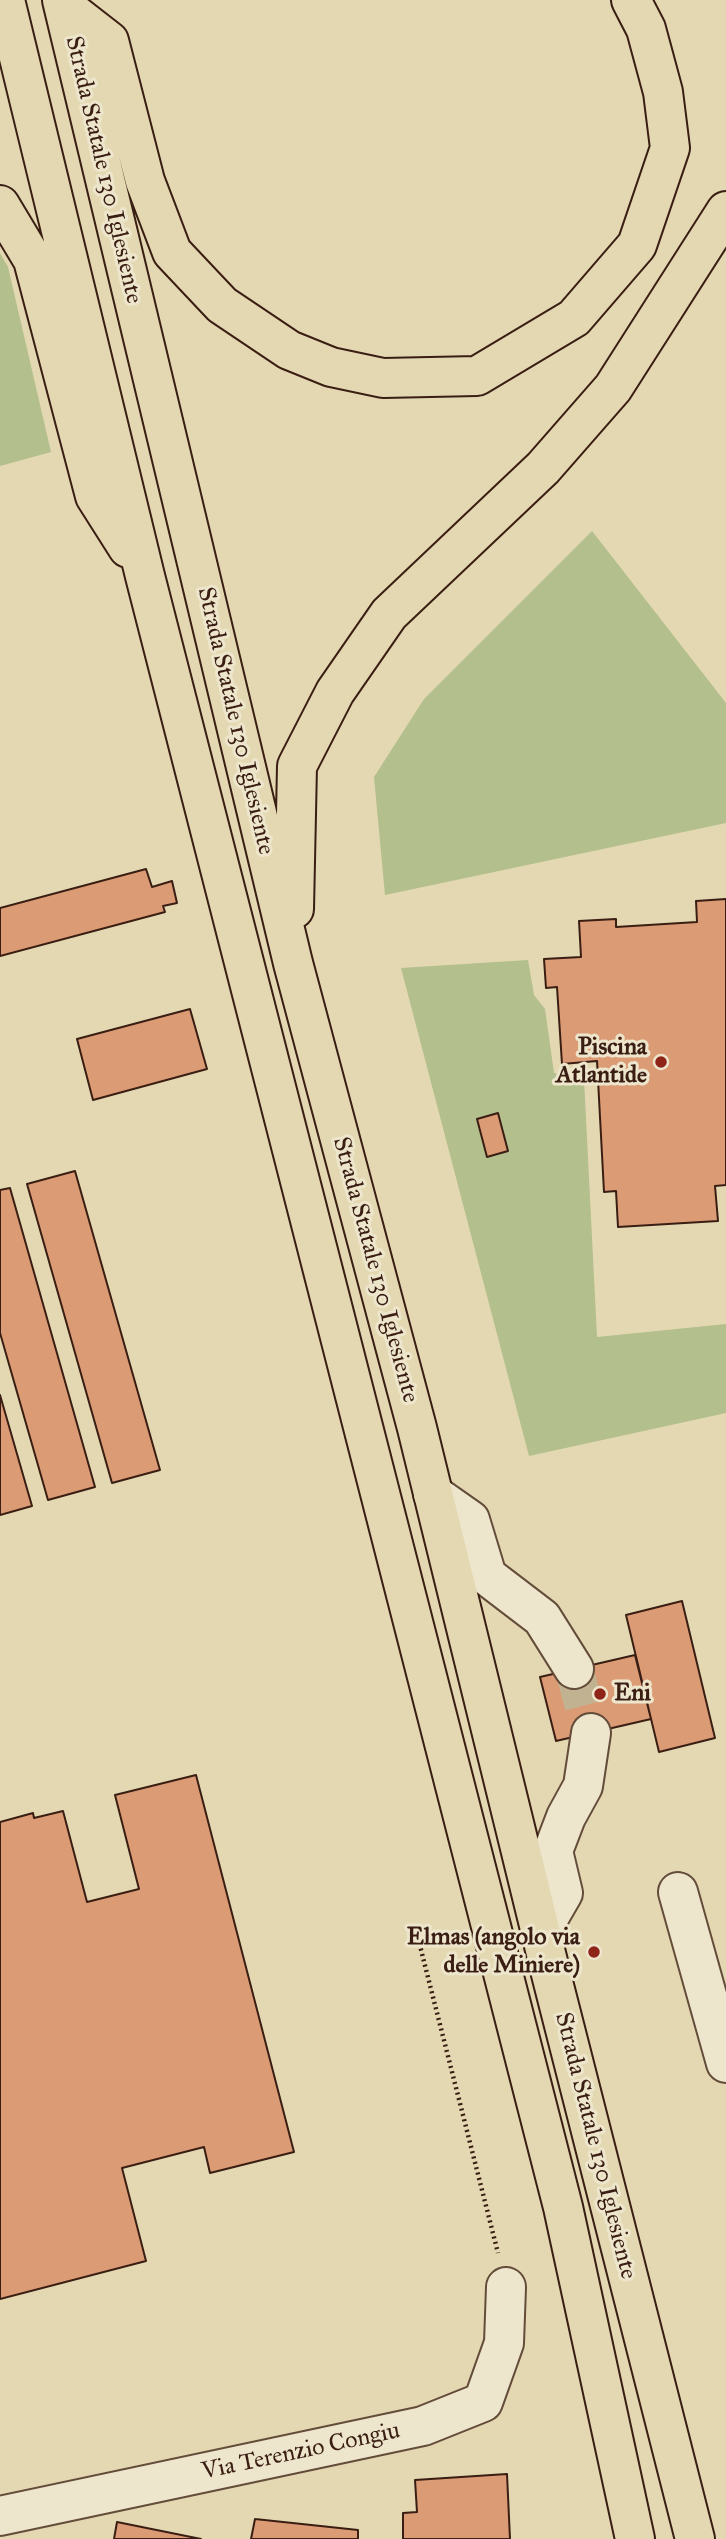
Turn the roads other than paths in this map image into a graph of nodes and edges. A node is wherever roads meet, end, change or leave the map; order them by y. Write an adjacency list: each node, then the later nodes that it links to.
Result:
1 (5, 0): 6 (highway, Strada Statale 130 Iglesiente)
2 (631, 0): 3 (highway)
3 (63, 3): 7 (highway, Strada Statale 130 Iglesiente)
4 (0, 205): 6 (highway)
5 (726, 211): 7 (highway)
6 (145, 576): 16 (highway, Strada Statale 130 Iglesiente)
7 (293, 963): 8 (highway, Strada Statale 130 Iglesiente)
8 (433, 1494): 9 (street); 12 (highway, Strada Statale 130 Iglesiente)
9 (574, 1669)
10 (591, 1733): 12 (street)
11 (678, 1892): 13 (street)
12 (541, 1931): 17 (highway, Strada Statale 130 Iglesiente)
13 (726, 2063)
14 (506, 2287): 15 (street, Via Terenzio Congiu)
15 (0, 2516)
16 (635, 2539)
17 (695, 2539)

